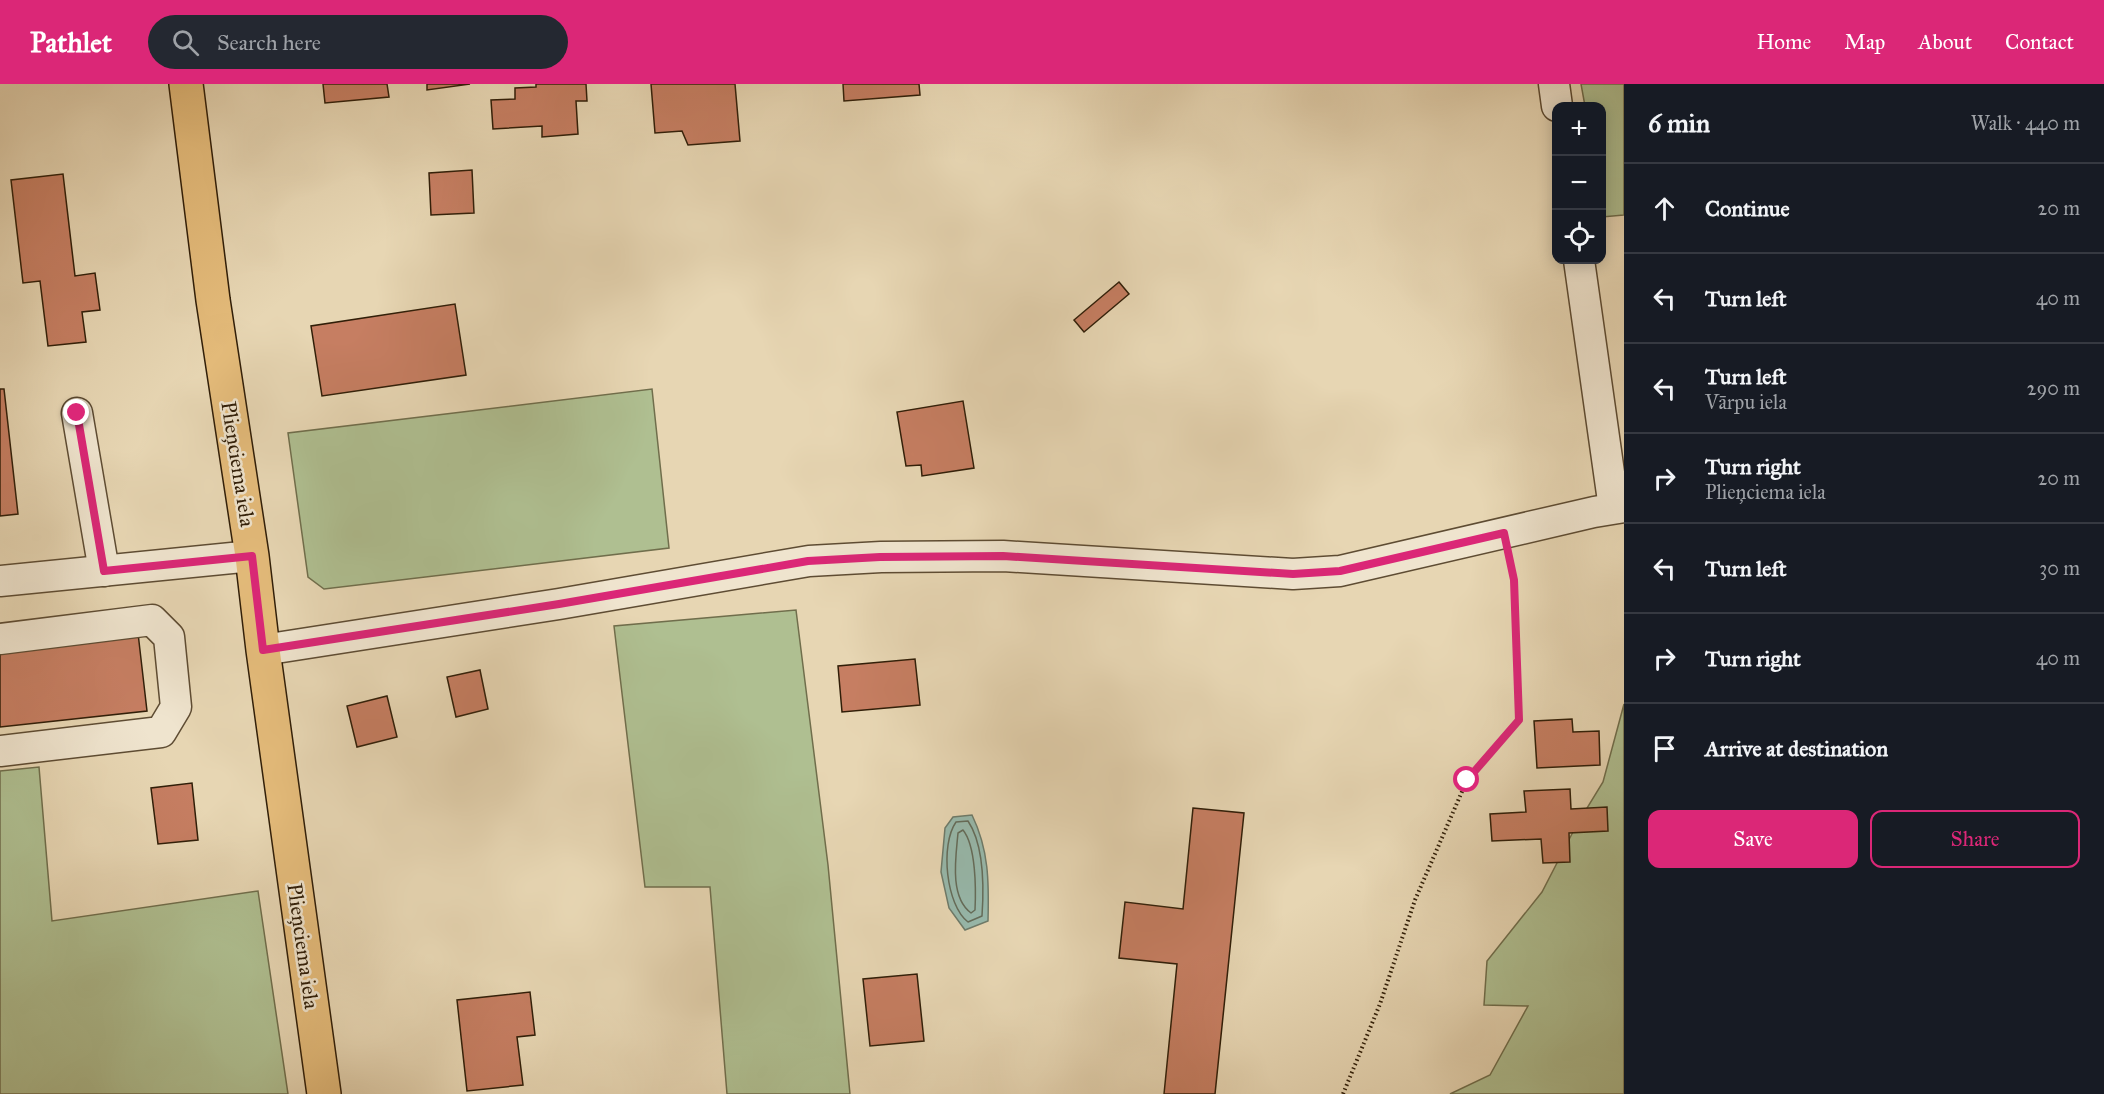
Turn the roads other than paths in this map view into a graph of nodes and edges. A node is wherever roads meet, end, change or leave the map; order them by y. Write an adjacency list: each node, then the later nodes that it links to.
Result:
1 (186, 84): 7 (main road, Plieņciema iela)
2 (1554, 84): 3 (street)
3 (1556, 102)
4 (1580, 264): 6 (street)
5 (77, 413): 8 (street)
6 (1619, 507): 11 (street)
7 (252, 556): 8 (street); 11 (main road, Plieņciema iela)
8 (104, 571): 9 (street)
9 (0, 581)
10 (0, 639): 12 (street)
11 (263, 650): 13 (main road, Plieņciema iela)
12 (0, 751)
13 (324, 1094)

